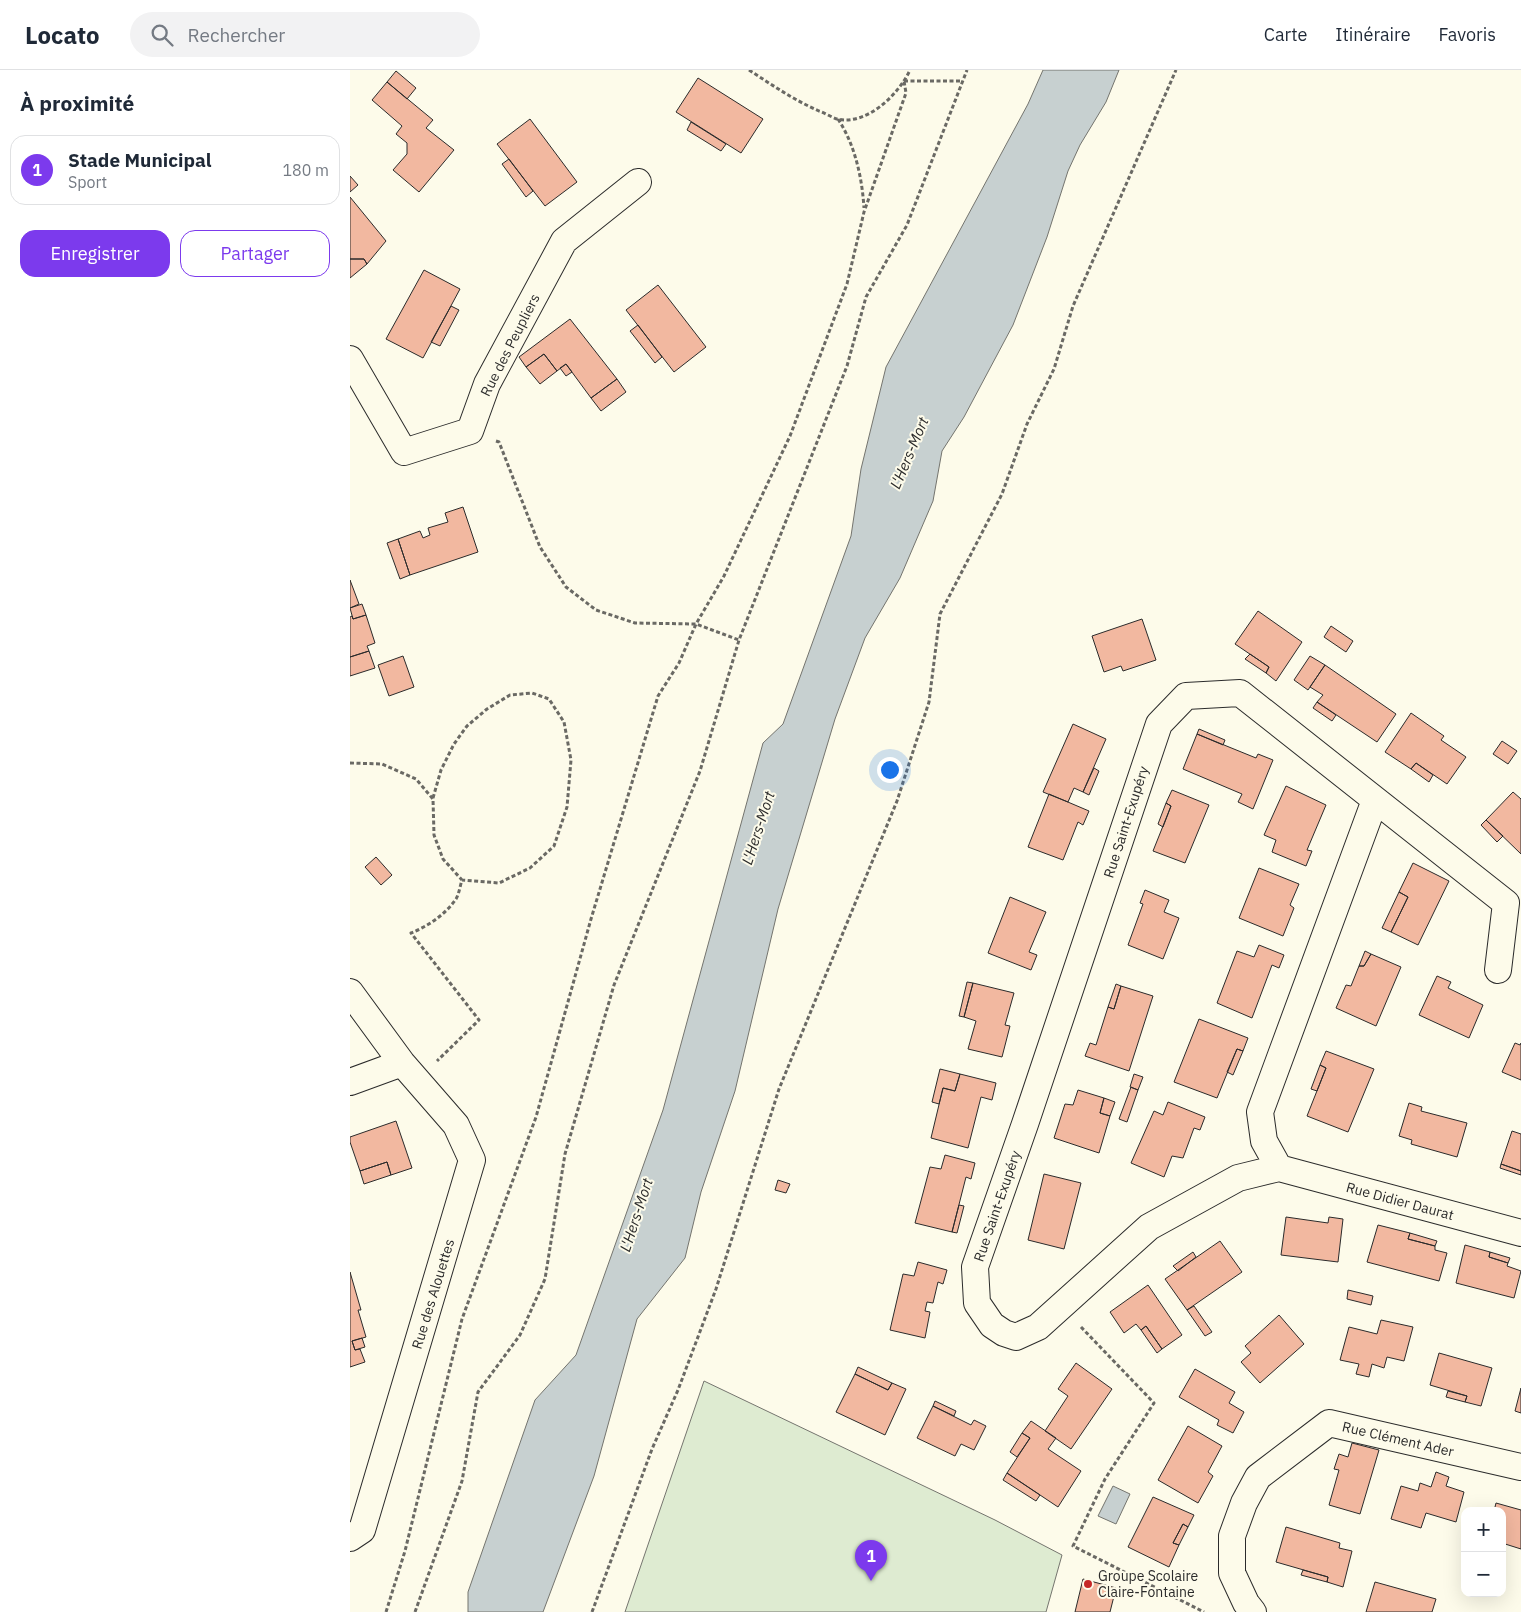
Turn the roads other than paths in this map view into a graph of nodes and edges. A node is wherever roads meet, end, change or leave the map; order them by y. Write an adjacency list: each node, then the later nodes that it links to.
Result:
1 (638, 182): 2 (street, Rue des Peupliers)
2 (350, 359)
3 (1375, 800): 4 (street, Rue Saint-Exupéry); 8 (street); 8 (street, Rue Saint-Exupéry)
4 (1498, 970)
5 (350, 992): 6 (street, Rue des Alouettes)
6 (410, 1072): 7 (street); 11 (street, Rue des Alouettes)
7 (350, 1082)
8 (1279, 1168): 9 (street, Rue Didier Daurat)
9 (1521, 1234)
10 (1521, 1467): 12 (street, Rue Clément Ader)
11 (350, 1538)
12 (1253, 1612)

